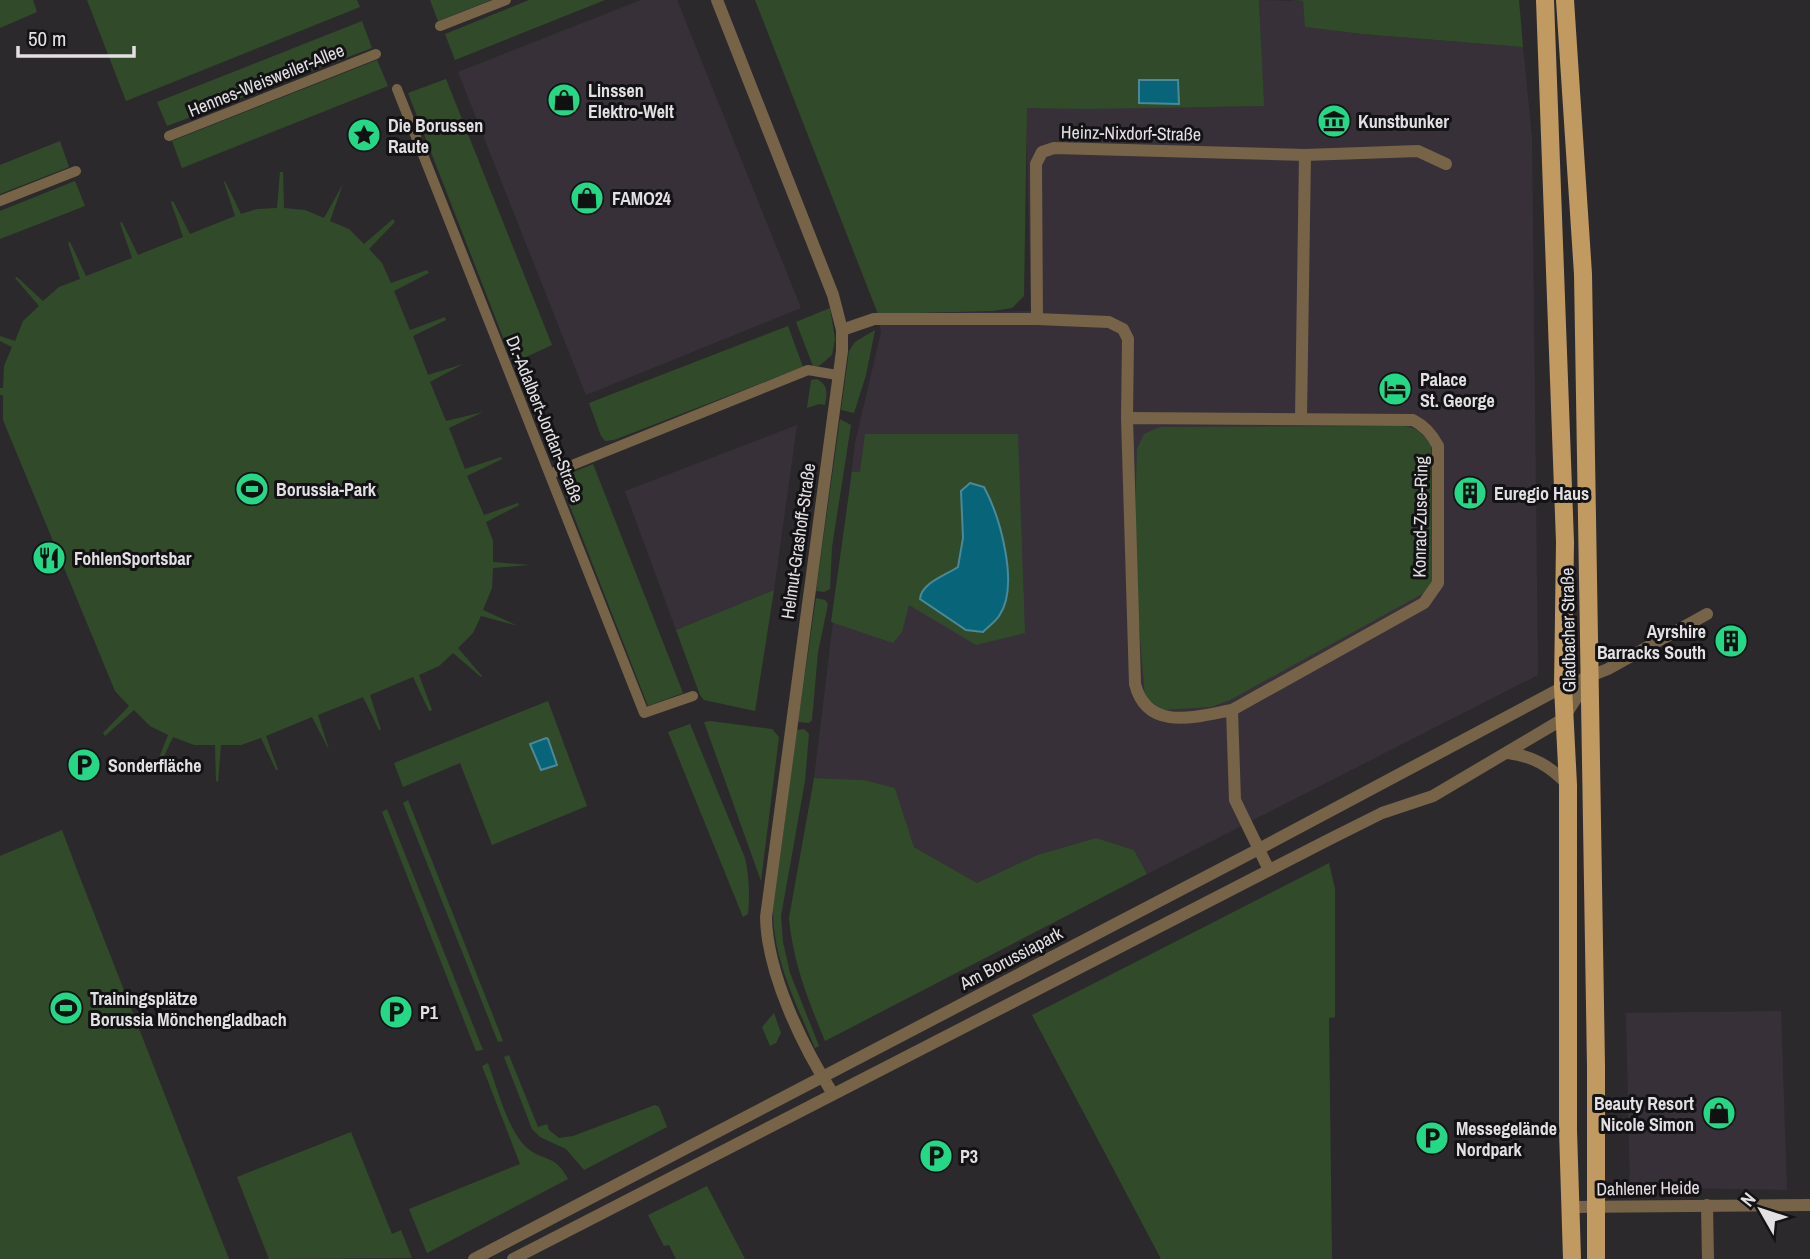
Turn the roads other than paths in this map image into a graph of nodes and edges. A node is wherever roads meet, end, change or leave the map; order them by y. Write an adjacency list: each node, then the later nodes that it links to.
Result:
1 (506, 0): 5 (street)
2 (717, 0): 14 (street, Helmut-Grashoff-Straße)
3 (1545, 0): 21 (main road, Gladbacher Straße)
4 (1565, 0): 20 (main road, Gladbacher Straße)
5 (440, 26)
6 (376, 54): 8 (street, Hennes-Weisweiler-Allee)
7 (397, 89): 18 (street, Dr.-Adalbert-Jordan-Straße)
8 (169, 135)
9 (1305, 155): 10 (street, Heinz-Nixdorf-Straße); 13 (street, Heinz-Nixdorf-Straße); 17 (street)
10 (1446, 164)
11 (76, 171): 12 (street)
12 (0, 201)
13 (1037, 319): 14 (street, Konrad-Zuse-Ring); 16 (street, Konrad-Zuse-Ring)
14 (842, 330): 15 (street, Helmut-Grashoff-Straße)
15 (838, 375): 18 (street); 29 (street, Helmut-Grashoff-Straße)
16 (1128, 418): 17 (street, Konrad-Zuse-Ring); 23 (street, Konrad-Zuse-Ring)
17 (1301, 418): 23 (street, Konrad-Zuse-Ring)
18 (550, 474): 22 (street, Dr.-Adalbert-Jordan-Straße)
19 (1707, 614): 20 (street, Am Borussiapark)
20 (1589, 678): 21 (street, Am Borussiapark); 24 (street); 33 (main road, Gladbacher Straße)
21 (1563, 687): 24 (main road, Gladbacher Straße); 27 (street, Am Borussiapark)
22 (693, 696)
23 (1232, 710): 27 (street)
24 (1563, 719): 25 (street); 26 (main road, Gladbacher Straße)
25 (1508, 753): 26 (street); 28 (street)
26 (1568, 785): 34 (main road, Gladbacher Straße)
27 (1257, 849): 28 (street); 29 (street, Am Borussiapark)
28 (1269, 870): 30 (street)
29 (822, 1077): 30 (street, Helmut-Grashoff-Straße); 35 (street, Am Borussiapark)
30 (833, 1094): 36 (street)
31 (1707, 1205): 32 (street, Dahlener Heide); 33 (street, Dahlener Heide); 39 (street)
32 (1810, 1205)
33 (1596, 1206): 34 (street, Dahlener Heide); 38 (main road, Gladbacher Straße)
34 (1571, 1207): 37 (main road, Gladbacher Straße)
35 (474, 1259)
36 (513, 1259)
37 (1572, 1259)
38 (1596, 1259)
39 (1708, 1259)

